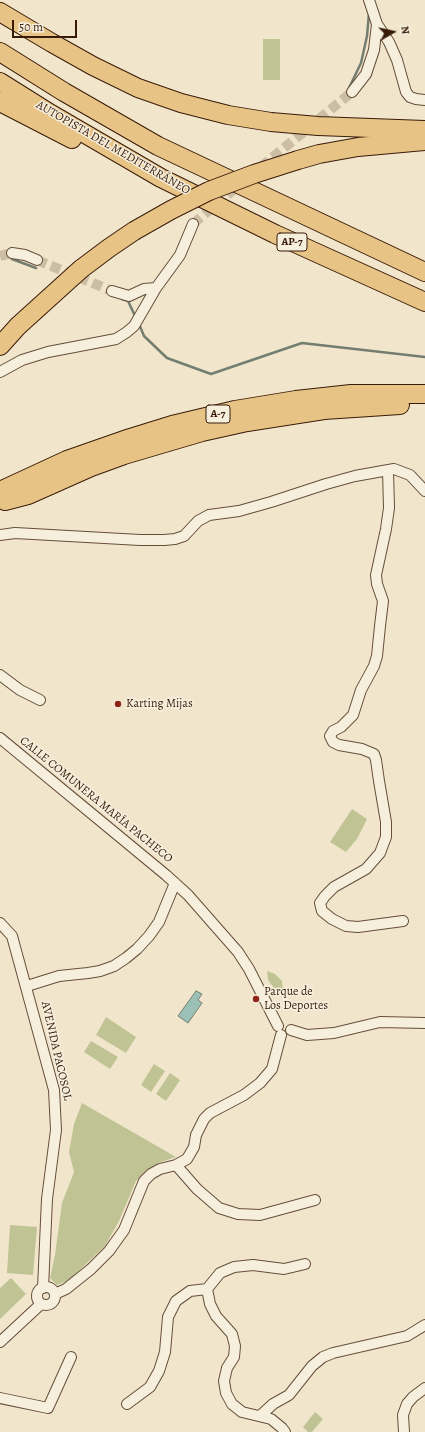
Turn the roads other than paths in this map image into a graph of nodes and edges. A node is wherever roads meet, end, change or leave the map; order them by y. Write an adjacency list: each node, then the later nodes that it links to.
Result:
1 (369, 0): 3 (street)
2 (0, 12): 9 (highway)
3 (377, 24): 6 (street); 7 (street)
4 (0, 52): 14 (highway, AUTOPISTA DEL MEDITERRÁNEO / AP-7)
5 (0, 82): 11 (highway, AUTOPISTA DEL MEDITERRÁNEO / AP-7)
6 (352, 92)
7 (425, 100)
8 (0, 102): 11 (highway)
9 (425, 130)
10 (425, 141): 21 (highway, bridge)
11 (161, 178): 20 (highway, AUTOPISTA DEL MEDITERRÁNEO / AP-7)
12 (193, 224): 18 (street)
13 (12, 253): 15 (street)
14 (394, 256): 16 (highway); 17 (highway, AUTOPISTA DEL MEDITERRÁNEO / AP-7)
15 (37, 260)
16 (425, 263)
17 (425, 272)
18 (156, 288): 19 (street); 22 (street)
19 (112, 291)
20 (425, 302)
21 (0, 346)
22 (0, 372)
23 (425, 394): 27 (highway, A-7)
24 (425, 406): 27 (highway)
25 (388, 470): 26 (street); 28 (street); 33 (street)
26 (425, 491)
27 (2, 499)
28 (0, 535)
29 (0, 675): 30 (street)
30 (40, 700)
31 (0, 738): 32 (street, CALLE COMUNERA MARÍA PACHECO)
32 (175, 883): 35 (street); 37 (street, CALLE COMUNERA MARÍA PACHECO)
33 (403, 921)
34 (0, 923): 35 (street, AVENIDA PACOSOL)
35 (27, 986): 41 (street, AVENIDA PACOSOL)
36 (425, 1023): 37 (street)
37 (280, 1030): 38 (street)
38 (176, 1165): 39 (street); 43 (street)
39 (315, 1200)
40 (305, 1264): 42 (street)
41 (43, 1288): 43 (street); 44 (street)
42 (207, 1289): 50 (street); 51 (street)
43 (55, 1294): 44 (street)
44 (41, 1304): 46 (street)
45 (425, 1325): 51 (street)
46 (0, 1342)
47 (71, 1357): 49 (street)
48 (425, 1388): 53 (street)
49 (0, 1398)
50 (127, 1404)
51 (260, 1416): 52 (street)
52 (285, 1432)
53 (404, 1432)

